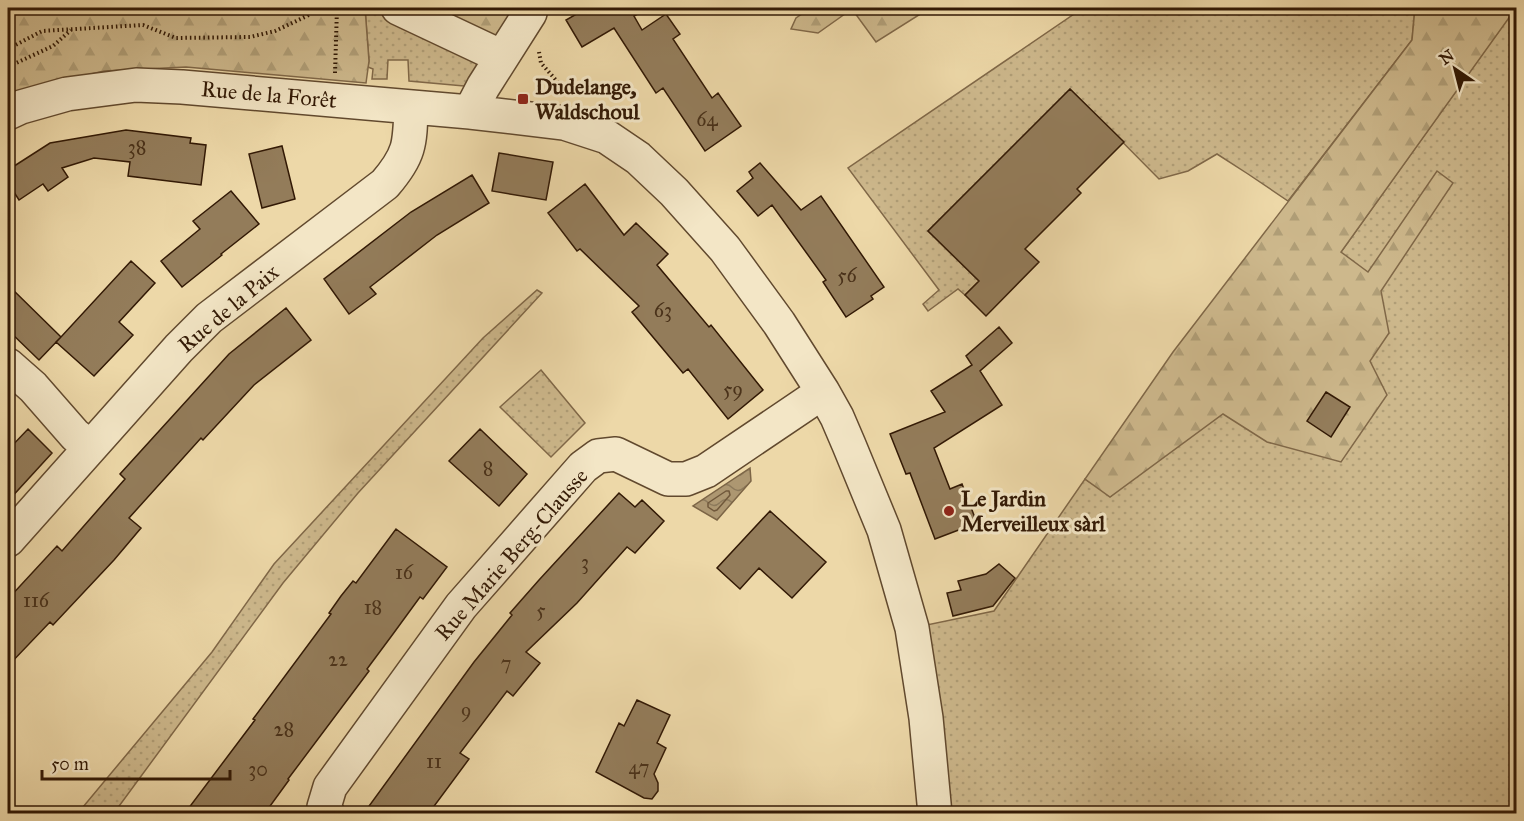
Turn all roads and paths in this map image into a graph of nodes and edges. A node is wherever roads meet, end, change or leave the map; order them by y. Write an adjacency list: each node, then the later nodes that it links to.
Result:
1 (319, 8): 5 (path)
2 (337, 8): 11 (path)
3 (398, 8): 8 (street)
4 (530, 13): 8 (street)
5 (71, 30): 7 (path); 9 (path)
6 (537, 46): 10 (path)
7 (8, 49)
8 (502, 57): 13 (street)
9 (8, 63)
10 (570, 96)
11 (333, 100): 12 (street, Rue de la Forêt); 14 (street, Rue de la Forêt)
12 (411, 107): 13 (street, Rue de la Forêt); 17 (street, Rue de la Paix)
13 (470, 112): 16 (street, Rue de la Forêt)
14 (8, 113)
15 (8, 365): 17 (street)
16 (823, 392): 19 (street, Rue Marie Berg-Clausse); 20 (street, Rue de la Forêt)
17 (90, 447): 18 (street, Rue de la Paix)
18 (8, 540)
19 (323, 811)
20 (935, 813)

